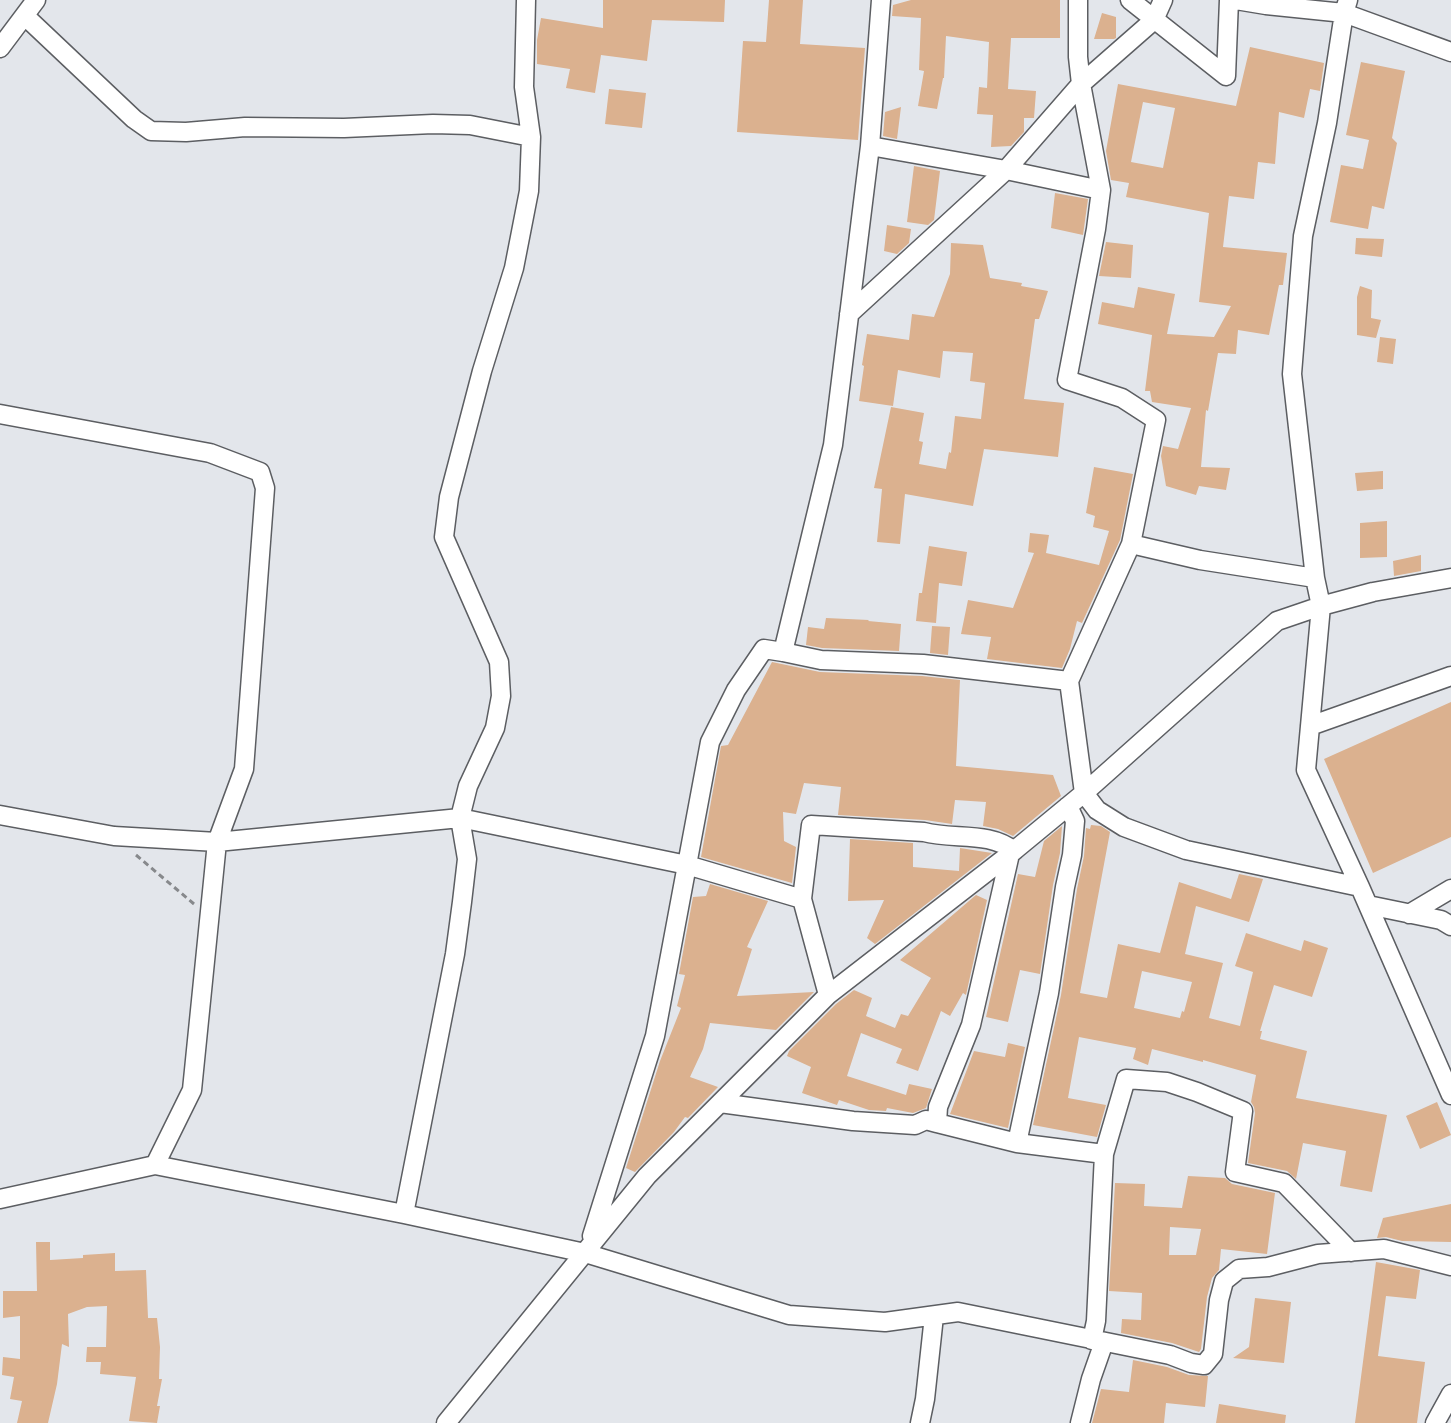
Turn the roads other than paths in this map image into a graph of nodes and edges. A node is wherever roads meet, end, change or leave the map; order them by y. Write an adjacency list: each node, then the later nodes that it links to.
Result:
1 (36, 0): 10 (street)
2 (526, 0): 15 (street)
3 (881, 0): 16 (street)
4 (1078, 0): 14 (street)
5 (1130, 0): 11 (street)
6 (1163, 0): 11 (street)
7 (1229, 0): 11 (street)
8 (1236, 0): 9 (street)
9 (1346, 6): 13 (street); 22 (street)
10 (25, 16): 12 (street); 15 (street)
11 (1154, 20): 14 (street)
12 (0, 48)
13 (1451, 52)
14 (1081, 84): 17 (street); 18 (street)
15 (531, 137): 32 (street)
16 (870, 146): 17 (street); 19 (street)
17 (1006, 170): 18 (street); 19 (street)
18 (1101, 190): 21 (street)
19 (849, 314): 25 (street)
20 (0, 414): 33 (street)
21 (1131, 544): 22 (street); 27 (street)
22 (1315, 578): 24 (street)
23 (1451, 578): 24 (street)
24 (1321, 606): 28 (street); 29 (street)
25 (783, 652): 27 (street); 35 (street)
26 (1451, 676): 28 (street)
27 (1069, 681): 29 (street)
28 (1310, 726): 36 (street)
29 (1084, 793): 30 (street); 36 (street)
30 (1068, 806): 34 (street); 47 (street)
31 (0, 815): 33 (street)
32 (460, 818): 33 (street); 35 (street); 51 (street)
33 (217, 842): 49 (street)
34 (1012, 852): 38 (street); 42 (street); 46 (street)
35 (687, 865): 38 (street); 53 (street)
36 (1360, 887): 39 (street)
37 (1451, 889): 40 (street)
38 (802, 899): 42 (street)
39 (1368, 905): 40 (street); 43 (street)
40 (1409, 914): 41 (street)
41 (1451, 926)
42 (828, 995): 45 (street)
43 (1442, 1051): 44 (street)
44 (1451, 1095)
45 (720, 1103): 46 (street); 53 (street)
46 (937, 1123): 47 (street)
47 (1017, 1143): 48 (street)
48 (1104, 1154): 52 (street); 56 (street)
49 (155, 1165): 50 (street); 51 (street)
50 (0, 1199)
51 (404, 1214): 53 (street)
52 (1351, 1252): 54 (street); 56 (street)
53 (585, 1253): 55 (street); 58 (street)
54 (1451, 1266)
55 (934, 1316): 56 (street); 59 (street)
56 (1098, 1341): 60 (street)
57 (1451, 1394): 61 (street)
58 (449, 1422)
59 (920, 1423)
60 (1080, 1423)
61 (1435, 1423)

